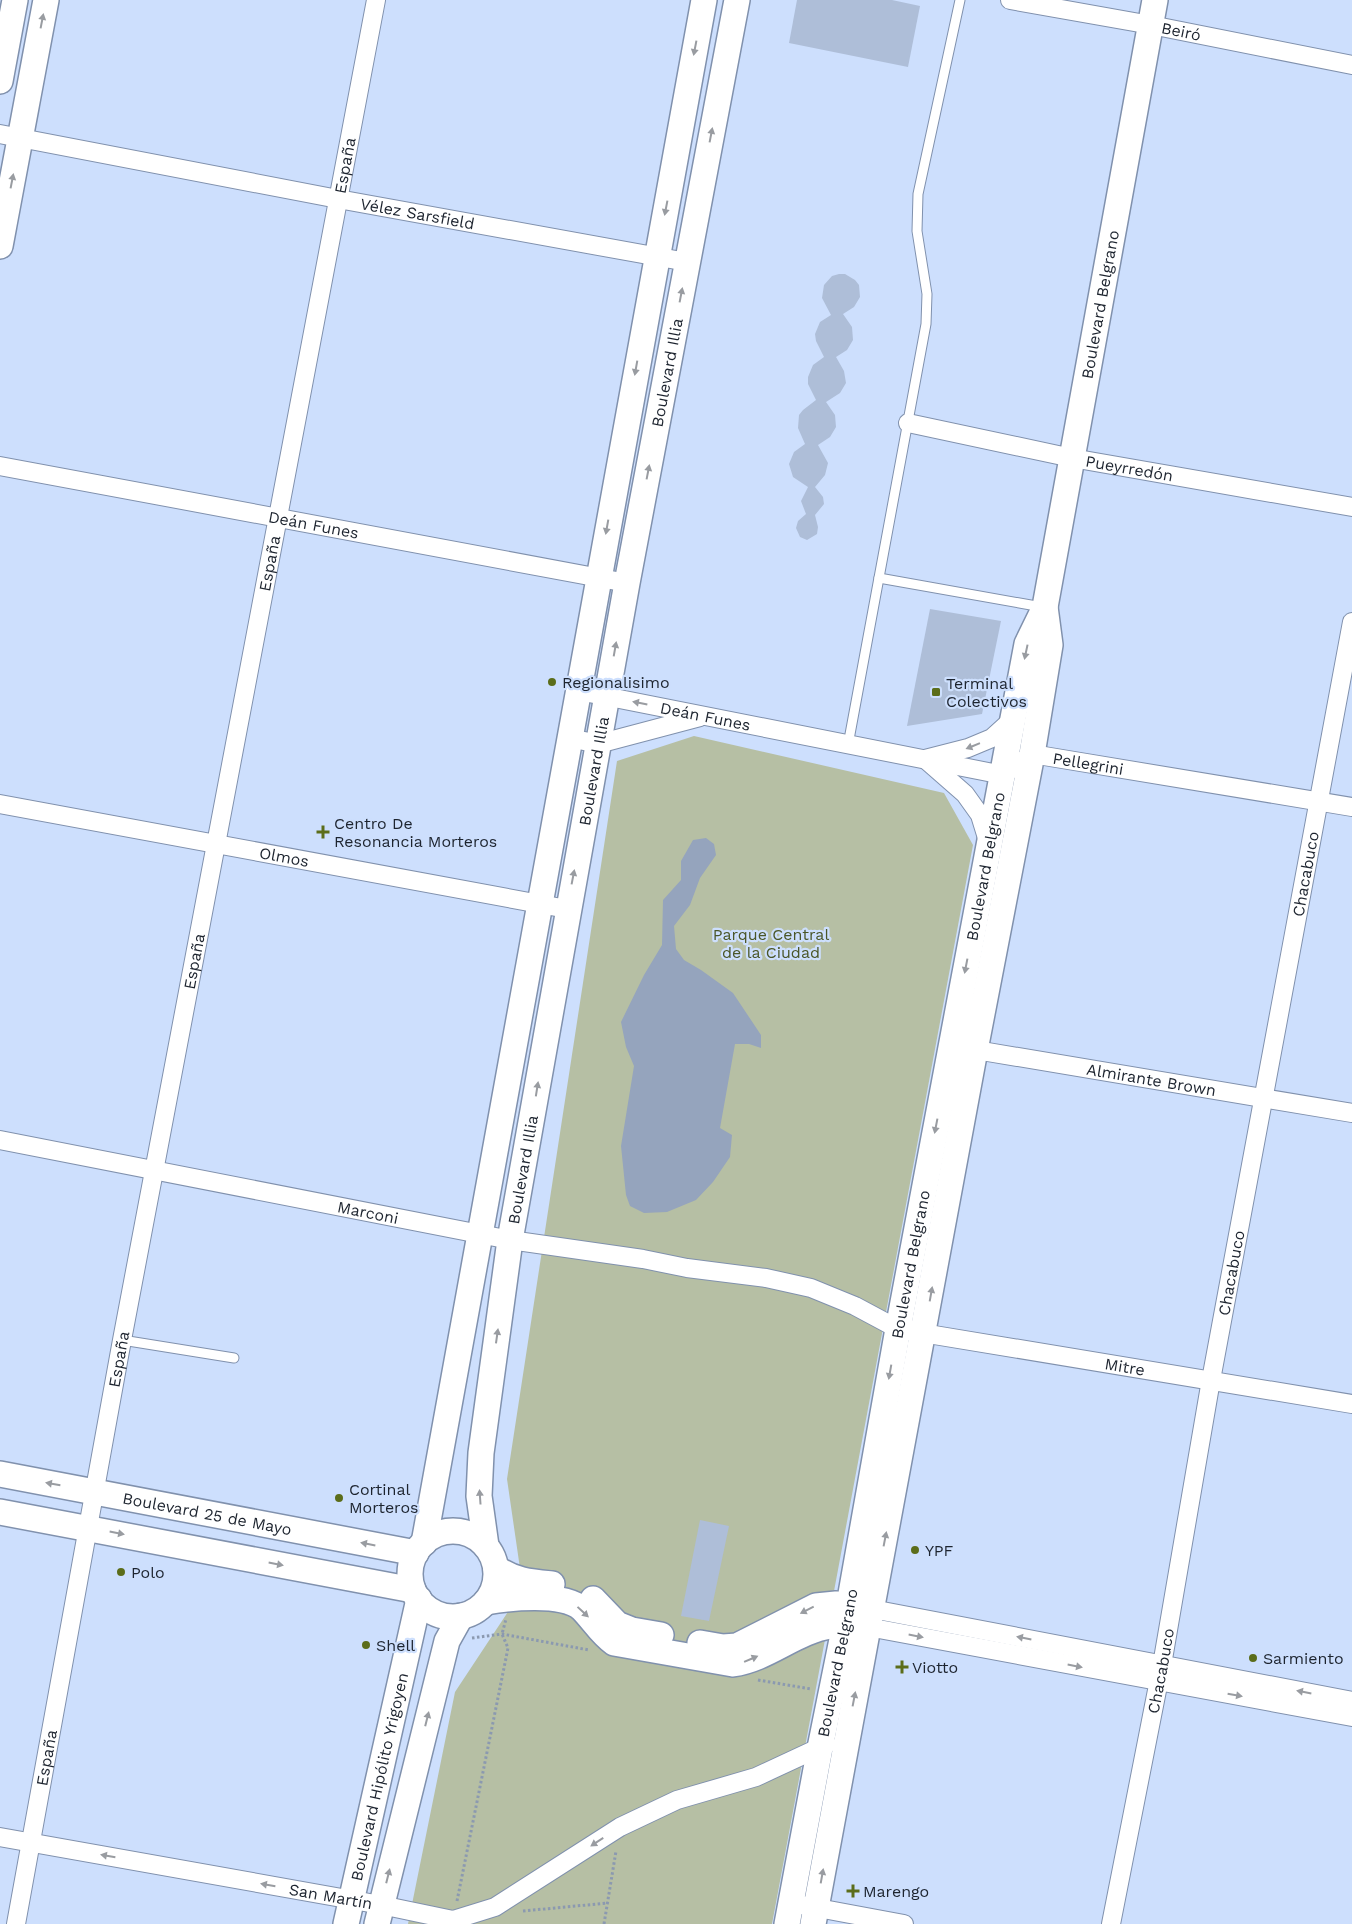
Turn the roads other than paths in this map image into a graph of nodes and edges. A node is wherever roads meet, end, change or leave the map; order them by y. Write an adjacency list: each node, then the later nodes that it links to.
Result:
1 (15, 0): 11 (street)
2 (46, 0): 12 (street, one-way to 2)
3 (376, 0): 13 (street, España)
4 (704, 0): 15 (street, Boulevard Illia, one-way to 15)
5 (737, 0): 16 (street, Boulevard Illia, one-way to 5)
6 (960, 0): 17 (lane)
7 (1010, 0): 9 (street, Beiró)
8 (1155, 0): 9 (street, Boulevard Belgrano)
9 (1151, 25): 10 (street, Beiró); 18 (street, Boulevard Belgrano)
10 (1352, 65)
11 (0, 82)
12 (10, 136): 13 (street, Vélez Sarsfield); 14 (street, one-way to 12)
13 (338, 199): 15 (street, Vélez Sarsfield); 21 (street, España)
14 (0, 246)
15 (656, 257): 16 (street, Vélez Sarsfield); 22 (street, Boulevard Illia, one-way to 22)
16 (687, 262): 24 (street, Boulevard Illia, one-way to 16)
17 (908, 423): 18 (street, Pueyrredón); 23 (lane)
18 (1072, 458): 20 (street, Pueyrredón); 25 (street, Boulevard Belgrano)
19 (0, 466): 21 (street, Deán Funes)
20 (1352, 507)
21 (278, 518): 22 (street, Deán Funes); 40 (street, España)
22 (598, 578): 24 (street, Deán Funes); 27 (street, Boulevard Illia)
23 (879, 578): 25 (lane); 32 (lane)
24 (627, 583): 28 (street, Boulevard Illia, one-way to 24)
25 (1045, 607): 30 (street, Boulevard Belgrano, one-way to 30); 34 (street, Boulevard Belgrano)
26 (1352, 622): 37 (street, Chacabuco)
27 (579, 691): 28 (street, Deán Funes); 31 (street, Boulevard Illia)
28 (606, 697): 29 (street, Deán Funes, one-way to 28); 33 (street, Boulevard Illia)
29 (705, 716): 32 (street, Deán Funes); 33 (street)
30 (1013, 719): 35 (street, one-way to 35); 36 (street, Boulevard Belgrano)
31 (570, 738): 33 (street); 42 (street, Boulevard Illia)
32 (840, 743): 35 (street)
33 (598, 744): 43 (street, Boulevard Illia, one-way to 33)
34 (1032, 754): 36 (street, Pellegrini); 37 (street, Pellegrini); 45 (street, Boulevard Belgrano)
35 (925, 759): 36 (street); 41 (street)
36 (1003, 775): 41 (street, Boulevard Belgrano)
37 (1319, 801): 39 (street, Pellegrini); 46 (street, Chacabuco)
38 (0, 804): 40 (street, Olmos)
39 (1352, 807)
40 (216, 844): 42 (street, Olmos); 49 (street, España)
41 (989, 846): 44 (street, Boulevard Belgrano, one-way to 44)
42 (539, 904): 43 (street, Olmos); 50 (street, Boulevard Illia)
43 (567, 909): 51 (street, Boulevard Illia, one-way to 43)
44 (951, 1046): 45 (street, Almirante Brown); 52 (street, Boulevard Belgrano, one-way to 52)
45 (975, 1050): 46 (street, Almirante Brown); 53 (street, Boulevard Belgrano, one-way to 45)
46 (1264, 1097): 47 (street, Almirante Brown); 56 (street, Chacabuco)
47 (1352, 1113)
48 (0, 1140): 49 (street, Marconi)
49 (154, 1170): 50 (street, Marconi); 54 (street, España)
50 (481, 1233): 51 (street, Marconi); 62 (street, Boulevard Illia)
51 (510, 1240): 52 (street, Marconi); 63 (street, Boulevard Illia, one-way to 51)
52 (898, 1330): 53 (street, Mitre); 67 (street, Boulevard Belgrano, one-way to 67)
53 (924, 1334): 56 (street, Mitre); 67 (street, Boulevard Belgrano, one-way to 53)
54 (122, 1340): 55 (lane); 59 (street, España)
55 (234, 1358)
56 (1211, 1380): 57 (street, Mitre); 69 (street, Chacabuco)
57 (1352, 1404)
58 (0, 1474): 59 (street, Boulevard 25 de Mayo, one-way to 58)
59 (94, 1491): 61 (street, España); 62 (street, Boulevard 25 de Mayo, one-way to 59)
60 (0, 1512): 61 (street)
61 (87, 1528): 64 (street, one-way to 64); 75 (street, España)
62 (420, 1548): 63 (street); 64 (street)
63 (491, 1557): 65 (street); 68 (street)
64 (416, 1595): 66 (street); 76 (street, Boulevard Hipólito Yrigoyen)
65 (486, 1602): 66 (street); 68 (street, one-way to 68)
66 (461, 1616): 77 (street, Boulevard Hipólito Yrigoyen, one-way to 66)
67 (858, 1617): 68 (street); 69 (street); 72 (street, Boulevard Belgrano, one-way to 67); 73 (street, Boulevard Belgrano)
68 (670, 1646)
69 (1160, 1673): 70 (street, one-way to 69); 71 (street, one-way to 71); 83 (street, Chacabuco)
70 (1352, 1701)
71 (1352, 1717)
72 (848, 1735): 73 (street); 79 (street, Boulevard Belgrano, one-way to 72)
73 (820, 1748): 77 (street, San Martín, one-way to 77); 78 (street, Boulevard Belgrano)
74 (0, 1837): 75 (street, San Martín)
75 (30, 1842): 76 (street, San Martín, one-way to 75); 80 (street, España)
76 (350, 1899): 77 (street, San Martín); 81 (street, Boulevard Hipólito Yrigoyen)
77 (379, 1914)
78 (789, 1914): 79 (street)
79 (815, 1916): 82 (street)
80 (16, 1924)
81 (346, 1924)
82 (904, 1924)
83 (1111, 1924)

